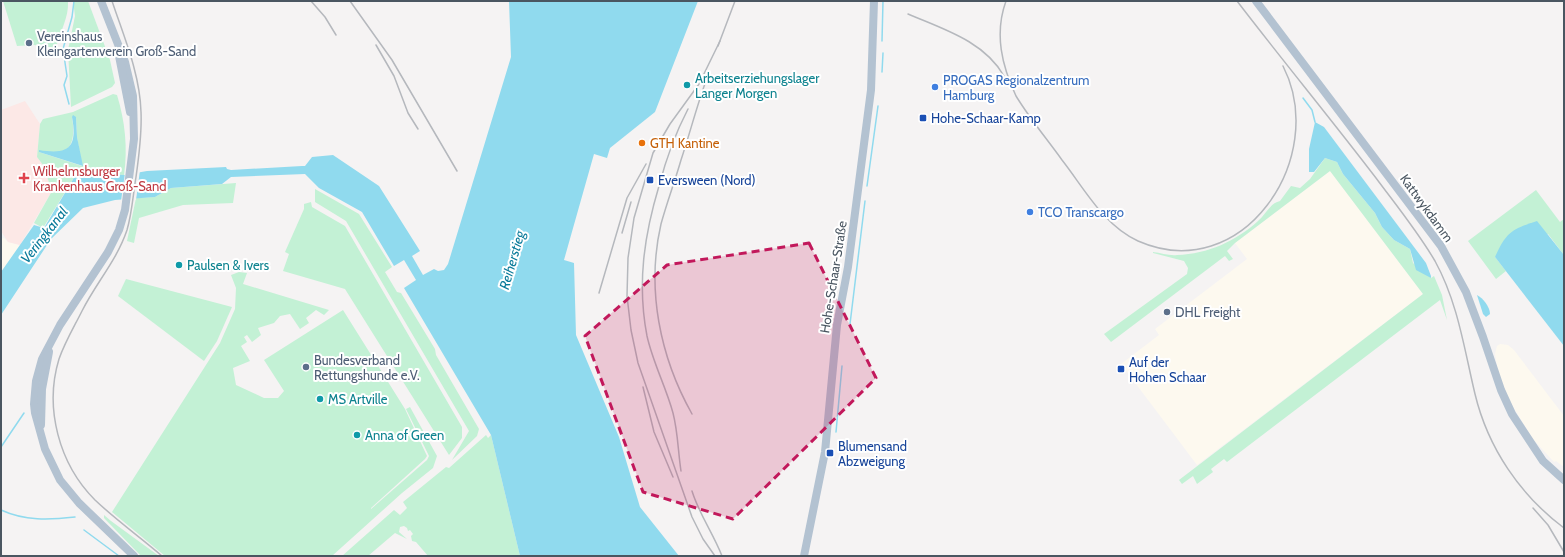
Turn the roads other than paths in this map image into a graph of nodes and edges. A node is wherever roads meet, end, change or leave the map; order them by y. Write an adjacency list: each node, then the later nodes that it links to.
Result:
1 (101, 1): 5 (main road)
2 (874, 1): 6 (main road, Hohe-Schaar-Straße)
3 (1256, 1): 4 (main road, Kattwykdamm)
4 (1564, 479)
5 (134, 556)
6 (804, 556)

